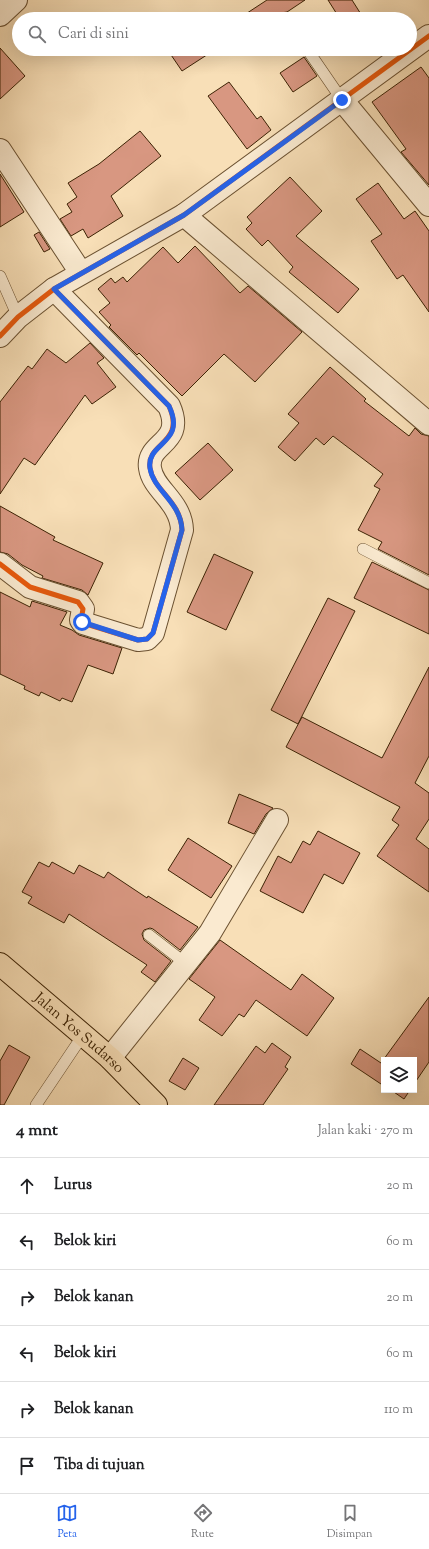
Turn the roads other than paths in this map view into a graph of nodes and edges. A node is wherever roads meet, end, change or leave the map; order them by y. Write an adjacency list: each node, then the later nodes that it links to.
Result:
1 (16, 0): 2 (street)
2 (0, 15)
3 (429, 36): 4 (street)
4 (417, 45)
5 (311, 56): 7 (lane)
6 (402, 56): 7 (street)
7 (342, 100): 9 (street); 10 (street)
8 (0, 150): 11 (street)
9 (429, 205)
10 (184, 215): 11 (street); 16 (street)
11 (80, 273): 13 (street)
12 (0, 276): 14 (lane)
13 (54, 289): 14 (street); 18 (street)
14 (18, 317): 15 (street)
15 (0, 336)
16 (429, 424)
17 (363, 549): 19 (lane)
18 (0, 564)
19 (429, 583)
20 (277, 820): 22 (street)
21 (149, 935): 22 (lane)
22 (185, 963): 25 (street)
23 (0, 964): 24 (highway, Jalan Yos Sudarso)
24 (83, 1035): 25 (highway, Jalan Yos Sudarso); 26 (lane)
25 (110, 1058): 27 (highway, Jalan Yos Sudarso)
26 (36, 1105)
27 (156, 1105)

